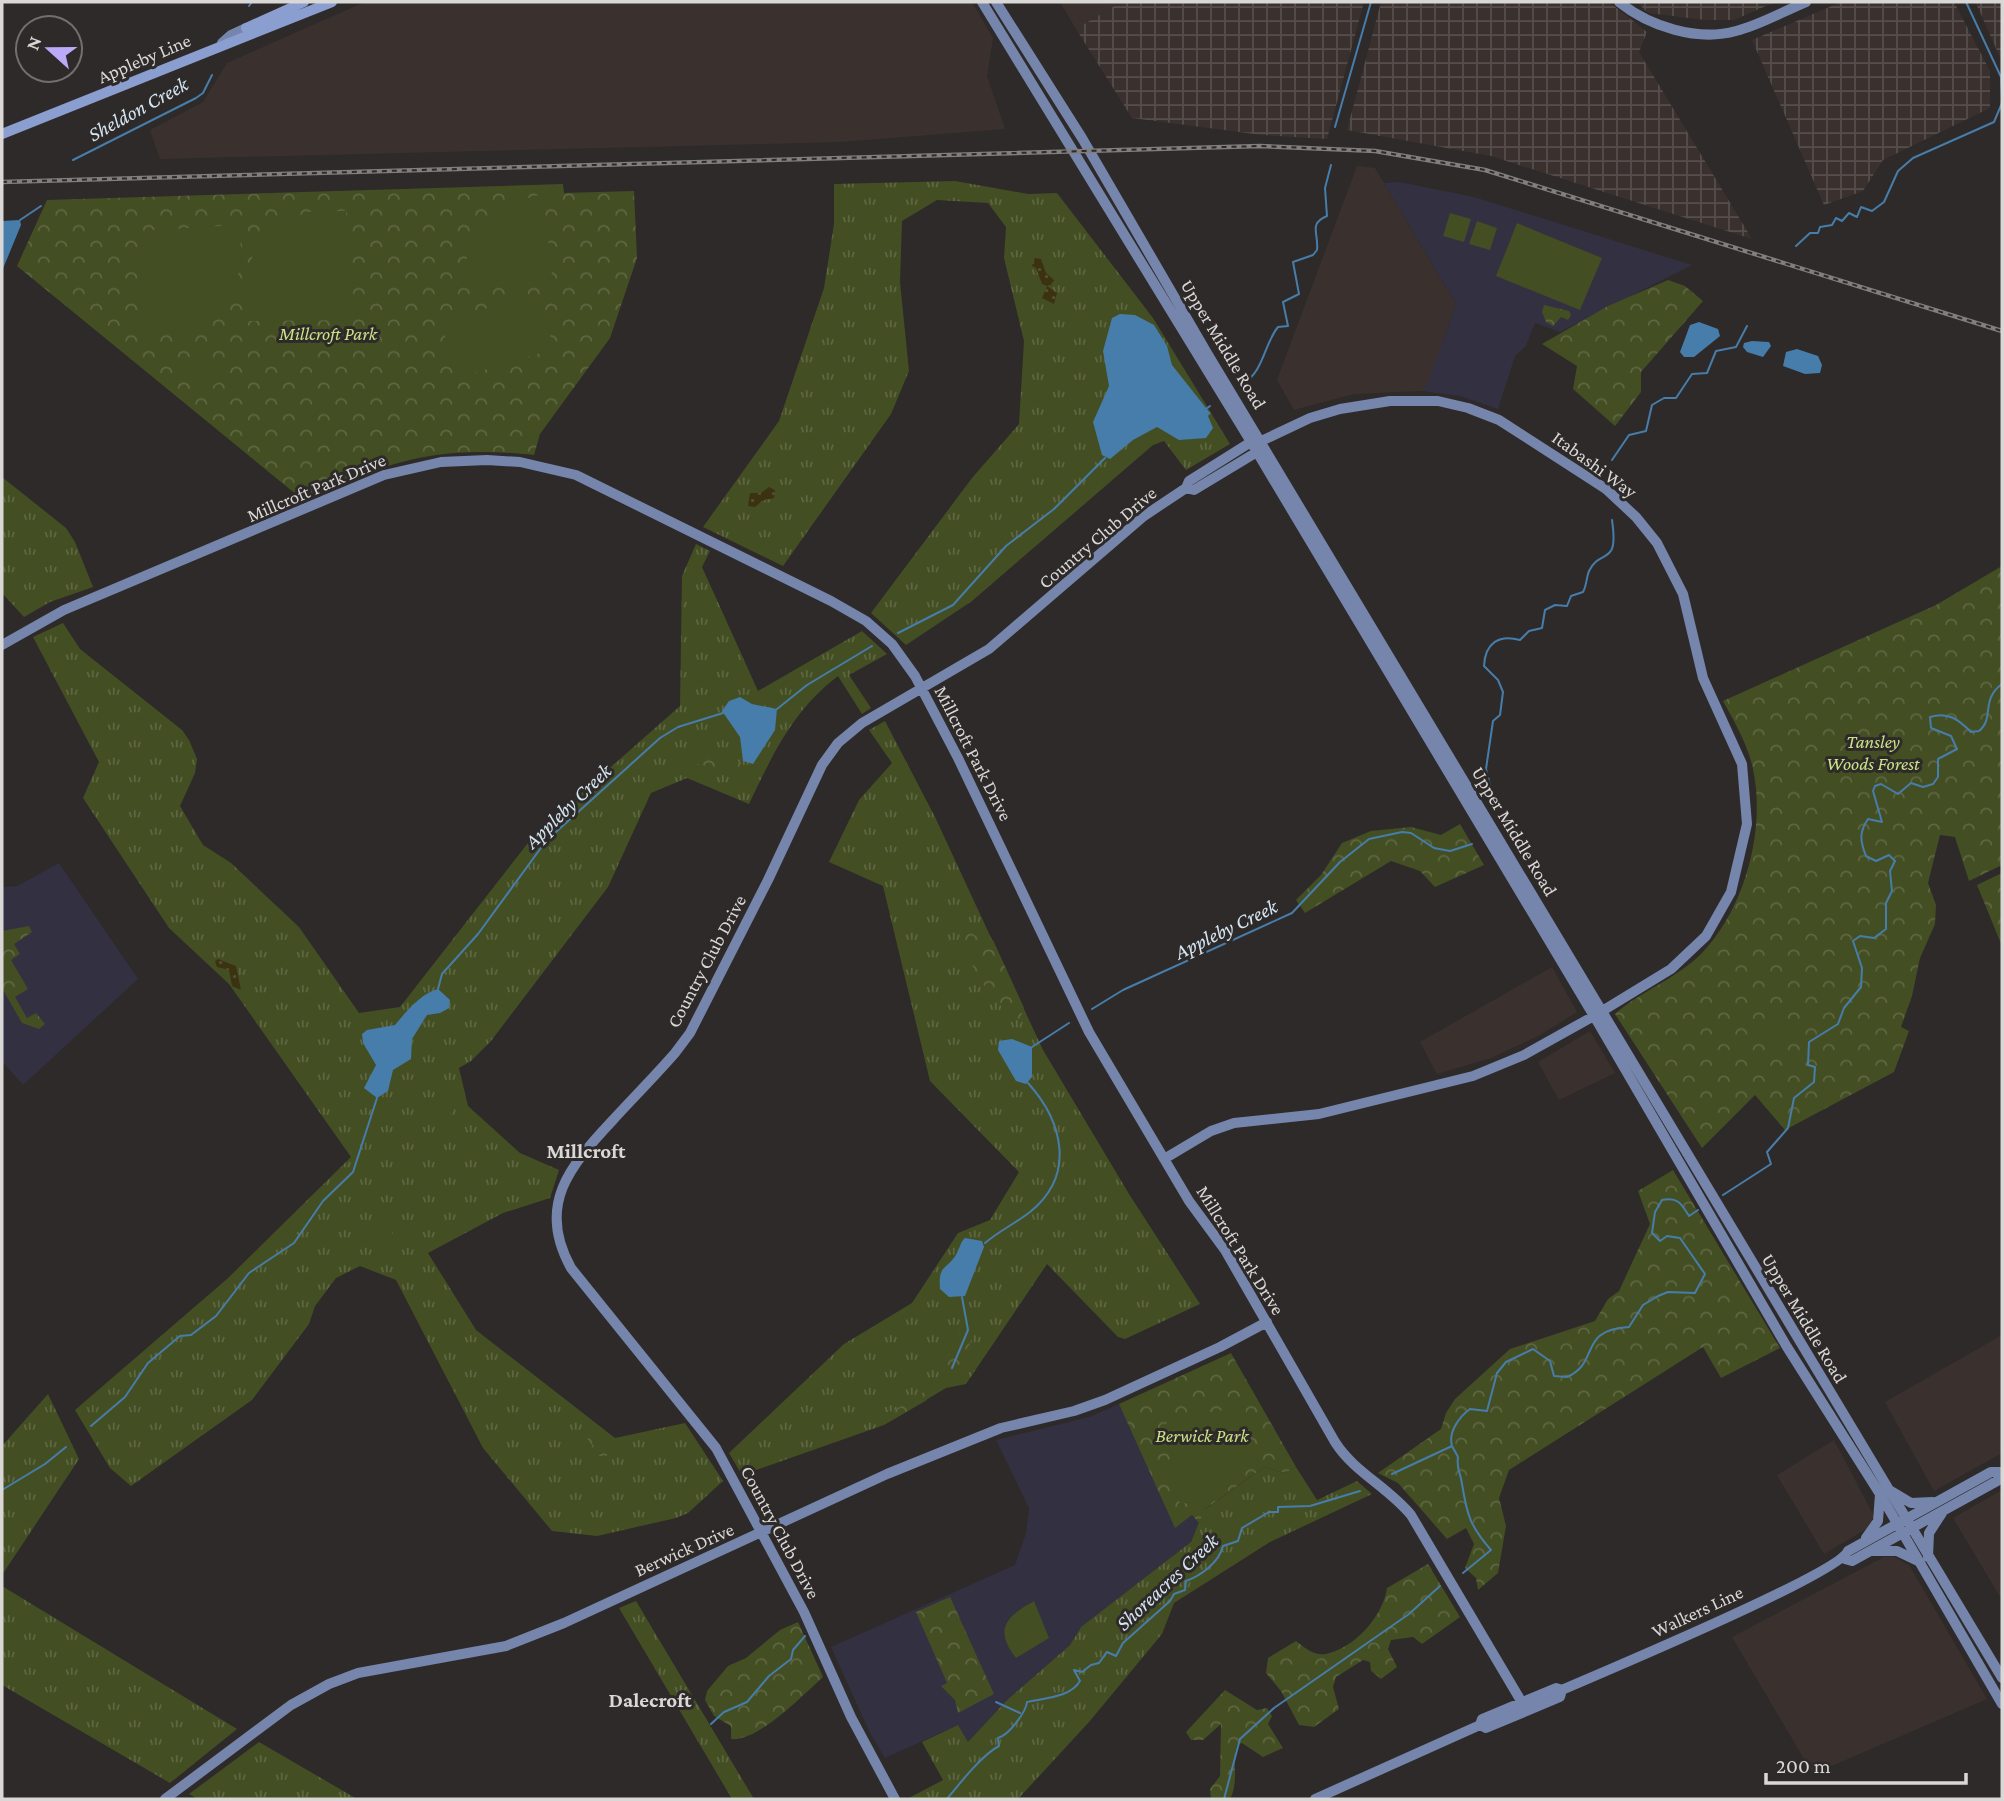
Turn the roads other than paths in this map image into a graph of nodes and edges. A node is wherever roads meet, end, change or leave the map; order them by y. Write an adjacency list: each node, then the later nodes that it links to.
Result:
1 (304, 2): 7 (main road, Appleby Line)
2 (332, 2): 8 (main road, Appleby Line)
3 (982, 2): 10 (street, Upper Middle Road)
4 (996, 2): 11 (street, Upper Middle Road)
5 (1619, 2): 6 (street)
6 (1806, 2)
7 (246, 28): 8 (street, Appleby Line)
8 (222, 43): 9 (main road, Appleby Line)
9 (2, 134)
10 (1251, 442): 11 (street); 12 (street, Country Club Drive)
11 (1259, 448): 12 (street, Country Club Drive); 15 (street, Upper Middle Road); 15 (street, Itabashi Way)
12 (1210, 474): 14 (street, Country Club Drive)
13 (2, 645): 14 (street, Millcroft Park Drive)
14 (923, 689): 16 (street, Millcroft Park Drive); 24 (street, Country Club Drive)
15 (1598, 1013): 16 (street, Itabashi Way); 18 (street, Upper Middle Road); 19 (street, Upper Middle Road)
16 (1164, 1160): 17 (street, Millcroft Park Drive)
17 (1267, 1322): 24 (street, Berwick Drive); 33 (street, Millcroft Park Drive)
18 (1793, 1332): 19 (street); 21 (street, Upper Middle Road)
19 (1782, 1338): 21 (street, Upper Middle Road)
20 (2002, 1473): 22 (street, Walkers Line)
21 (1884, 1491): 22 (street); 23 (street, Upper Middle Road); 25 (street)
22 (1947, 1502): 23 (street, Walkers Line); 26 (street)
23 (1904, 1526): 25 (street, Walkers Line); 26 (street, Upper Middle Road)
24 (762, 1533): 35 (street, Berwick Drive); 36 (street, Country Club Drive)
25 (1865, 1548): 26 (street); 31 (street, Walkers Line)
26 (1924, 1560): 27 (street, Upper Middle Road); 28 (street, Upper Middle Road)
27 (1960, 1635): 28 (street); 29 (street, Upper Middle Road)
28 (1987, 1654): 30 (street, Upper Middle Road)
29 (1973, 1655): 30 (street); 32 (street, Upper Middle Road)
30 (2002, 1679): 32 (street)
31 (1562, 1690): 33 (street, Walkers Line); 34 (street, Walkers Line)
32 (2000, 1700)
33 (1523, 1704): 34 (street, Walkers Line)
34 (1480, 1725): 37 (street, Walkers Line)
35 (165, 1799)
36 (895, 1799)
37 (1315, 1799)

